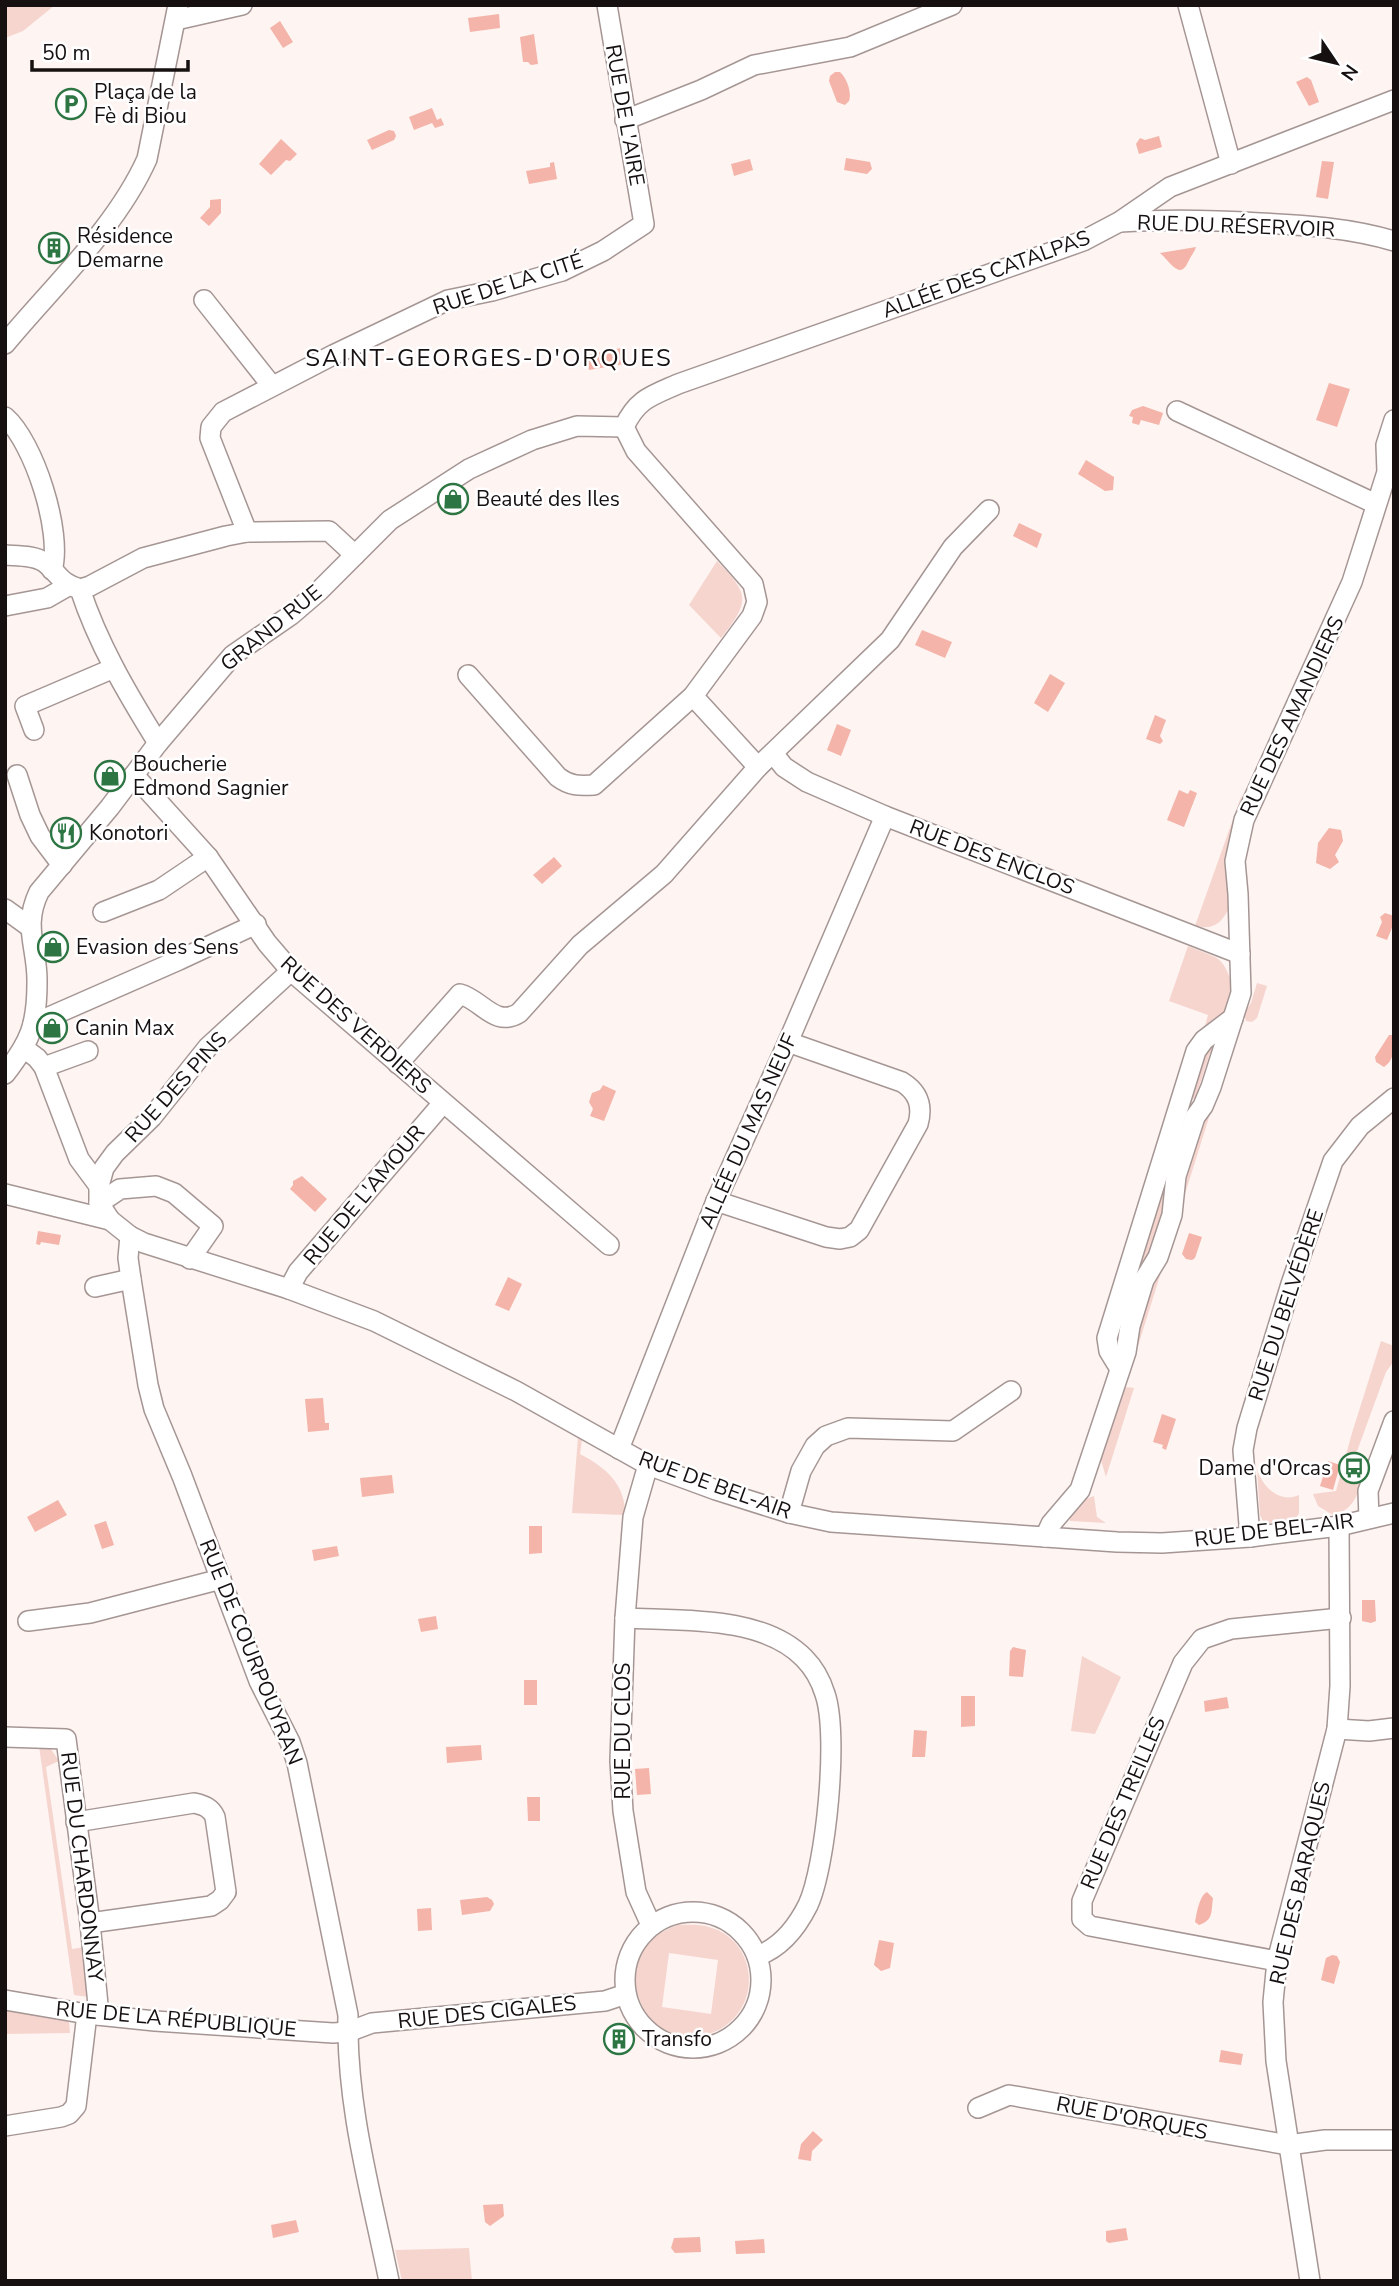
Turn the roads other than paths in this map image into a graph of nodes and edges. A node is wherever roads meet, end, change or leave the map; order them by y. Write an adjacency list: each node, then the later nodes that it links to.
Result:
1 (242, 5): 5 (street)
2 (607, 5): 7 (street, RUE DE L'AIRE)
3 (952, 5): 7 (street)
4 (1188, 5): 8 (street)
5 (177, 13): 13 (street)
6 (1393, 97): 8 (street, ALLÉE DES CATALPAS)
7 (625, 120): 10 (street, RUE DE L'AIRE)
8 (1231, 164): 9 (street, ALLÉE DES CATALPAS)
9 (1119, 222): 11 (street, RUE DU RÉSERVOIR); 18 (street, ALLÉE DES CATALPAS)
10 (644, 224): 14 (street, RUE DE LA CITÉ)
11 (1394, 241)
12 (204, 300): 14 (street)
13 (5, 344)
14 (272, 386): 21 (street, RUE DE LA CITÉ)
15 (1177, 411): 19 (street)
16 (5, 416): 24 (street)
17 (1394, 420): 19 (street, RUE DES AMANDIERS)
18 (624, 428): 23 (street, GRAND RUE); 29 (street)
19 (1376, 504): 42 (street, RUE DES AMANDIERS)
20 (989, 510): 32 (street)
21 (247, 532): 23 (street); 25 (street)
22 (5, 555): 24 (street)
23 (355, 555): 31 (street, GRAND RUE)
24 (48, 566): 25 (street)
25 (74, 587): 26 (street); 27 (street)
26 (5, 606)
27 (114, 668): 30 (street); 31 (street)
28 (468, 675): 29 (street)
29 (693, 696): 32 (street, RUE DES ENCLOS)
30 (34, 730)
31 (158, 743): 34 (street, GRAND RUE)
32 (765, 760): 35 (street, RUE DES ENCLOS); 48 (street)
33 (17, 775): 37 (street)
34 (134, 775): 36 (street, RUE DES VERDIERS); 37 (street, GRAND RUE)
35 (885, 816): 42 (street, RUE DES ENCLOS); 45 (street, ALLÉE DU MAS NEUF)
36 (208, 857): 39 (street); 40 (street, RUE DES VERDIERS)
37 (62, 865): 41 (street, GRAND RUE)
38 (5, 909): 41 (street)
39 (103, 912)
40 (256, 924): 43 (street, RUE DES VERDIERS); 44 (street)
41 (30, 927): 44 (street, GRAND RUE)
42 (1240, 954): 71 (street, RUE DES AMANDIERS)
43 (291, 971): 48 (street, RUE DES VERDIERS); 54 (street, RUE DES PINS)
44 (33, 1024): 46 (street, GRAND RUE)
45 (788, 1042): 55 (street, ALLÉE DU MAS NEUF); 55 (street)
46 (25, 1049): 49 (street); 50 (street, GRAND RUE)
47 (88, 1051): 49 (street)
48 (398, 1065): 52 (street, RUE DES VERDIERS)
49 (44, 1067): 54 (street)
50 (5, 1074)
51 (1394, 1098): 72 (street, RUE DU BELVÉDÈRE)
52 (443, 1103): 58 (street, RUE DES VERDIERS); 62 (street, RUE DE L'AMOUR)
53 (5, 1194): 56 (street, RUE DE BEL-AIR)
54 (99, 1195): 56 (street); 59 (street)
55 (716, 1201): 65 (street, ALLÉE DU MAS NEUF)
56 (110, 1220): 57 (street, RUE DE BEL-AIR)
57 (130, 1236): 59 (street, RUE DE BEL-AIR); 60 (street, RUE DE COURPOUYRAN)
58 (609, 1245)
59 (190, 1259): 62 (street, RUE DE BEL-AIR)
60 (131, 1279): 61 (street); 73 (street, RUE DE COURPOUYRAN)
61 (95, 1287)
62 (289, 1289): 65 (street, RUE DE BEL-AIR)
63 (1011, 1391): 67 (street)
64 (1394, 1421): 69 (street)
65 (619, 1449): 66 (street, RUE DE BEL-AIR)
66 (648, 1465): 67 (street, RUE DE BEL-AIR); 74 (street, RUE DU CLOS)
67 (789, 1513): 71 (street, RUE DE BEL-AIR)
68 (1394, 1513): 69 (street, RUE DE BEL-AIR)
69 (1369, 1518): 70 (street, RUE DE BEL-AIR)
70 (1339, 1526): 72 (street, RUE DE BEL-AIR); 75 (street, RUE DES BARAQUES)
71 (1045, 1536): 72 (street, RUE DE BEL-AIR)
72 (1250, 1537)
73 (220, 1579): 76 (street); 88 (street, RUE DE COURPOUYRAN)
74 (625, 1618): 82 (street, RUE DU CLOS); 83 (street)
75 (1341, 1618): 78 (street, RUE DES BARAQUES); 84 (street, RUE DES TREILLES)
76 (28, 1621)
77 (1394, 1728): 78 (street)
78 (1337, 1729): 84 (street, RUE DES BARAQUES)
79 (5, 1737): 80 (street, RUE DU CHARDONNAY)
80 (76, 1822): 81 (street, RUE DU CHARDONNAY); 81 (street)
81 (90, 1923): 87 (street, RUE DU CHARDONNAY)
82 (651, 1925): 83 (street); 85 (street)
83 (757, 1956): 85 (street)
84 (1277, 1961): 92 (street, RUE DES BARAQUES)
85 (626, 1994): 88 (street, RUE DES CIGALES)
86 (5, 2000): 87 (street, RUE DE LA RÉPUBLIQUE)
87 (93, 2014): 88 (street, RUE DE LA RÉPUBLIQUE); 90 (street, RUE DU CHARDONNAY)
88 (348, 2032): 93 (street, RUE DE COURPOUYRAN)
89 (978, 2108): 92 (street, RUE D'ORQUES)
90 (5, 2126)
91 (1394, 2140): 92 (street, RUE D'ORQUES)
92 (1288, 2146): 94 (street, RUE DES BARAQUES)
93 (389, 2281)
94 (1310, 2281)

